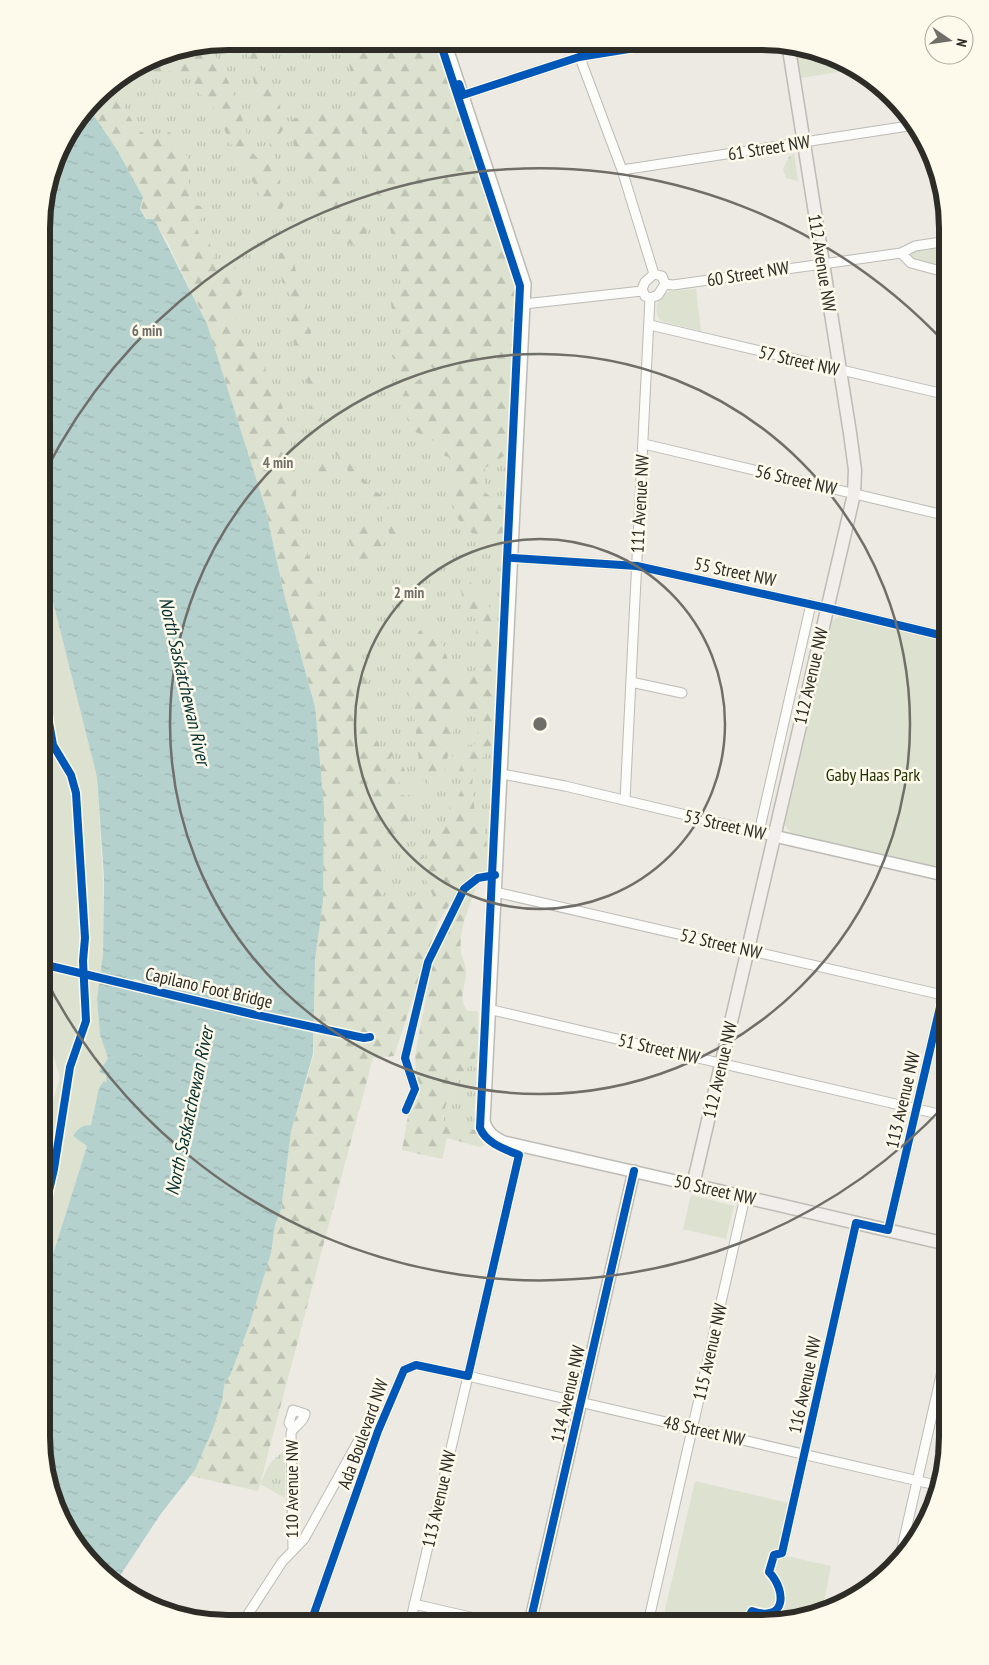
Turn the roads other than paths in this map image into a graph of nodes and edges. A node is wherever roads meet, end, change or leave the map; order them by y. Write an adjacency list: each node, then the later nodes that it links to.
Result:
1 (448, 50): 6 (street)
2 (577, 50): 5 (street)
3 (620, 50): 5 (street)
4 (789, 52): 8 (main road, 112 Avenue NW)
5 (579, 57): 6 (street); 9 (street)
6 (463, 95): 18 (street)
7 (907, 126): 8 (street, 61 Street NW)
8 (803, 143): 9 (street, 61 Street NW); 12 (main road, 112 Avenue NW)
9 (622, 170): 14 (street)
10 (939, 242): 11 (street, 60 Street NW)
11 (900, 253): 12 (street, 60 Street NW); 13 (street)
12 (823, 263): 15 (street, 60 Street NW); 20 (main road, 112 Avenue NW)
13 (939, 271)
14 (654, 274): 15 (street); 16 (street)
15 (665, 284): 17 (street)
16 (642, 291): 17 (street); 18 (street)
17 (650, 298): 19 (street, 111 Avenue NW)
18 (524, 304): 25 (street)
19 (650, 325): 20 (street, 57 Street NW); 22 (street, 111 Avenue NW)
20 (839, 370): 21 (street, 57 Street NW); 23 (main road, 112 Avenue NW)
21 (939, 393)
22 (644, 444): 23 (street, 56 Street NW); 26 (street, 111 Avenue NW)
23 (854, 494): 24 (street, 56 Street NW); 28 (main road, 112 Avenue NW)
24 (939, 514)
25 (513, 558): 26 (street, 55 Street NW); 32 (street)
26 (636, 566): 27 (street, 55 Street NW); 30 (street, 111 Avenue NW)
27 (811, 604): 28 (street, 55 Street NW); 34 (street, 112 Avenue NW)
28 (827, 608): 29 (street, 55 Street NW); 35 (main road, 112 Avenue NW)
29 (939, 635)
30 (630, 682): 31 (street); 33 (street, 111 Avenue NW)
31 (682, 693)
32 (502, 774): 33 (street, 53 Street NW); 36 (street)
33 (625, 800): 34 (street, 53 Street NW)
34 (759, 832): 35 (street, 53 Street NW)
35 (774, 836): 37 (street, 53 Street NW); 39 (main road, 112 Avenue NW)
36 (495, 874): 38 (street); 45 (street)
37 (939, 874)
38 (495, 892): 39 (street, 52 Street NW); 41 (street)
39 (748, 950): 40 (street, 52 Street NW); 43 (main road, 112 Avenue NW)
40 (939, 994)
41 (488, 1009): 43 (street, 51 Street NW); 47 (street, 50 Street NW)
42 (939, 1019): 44 (street, 113 Avenue NW)
43 (721, 1064): 44 (street, 51 Street NW); 49 (main road, 112 Avenue NW)
44 (916, 1109): 46 (street, 51 Street NW); 52 (street, 113 Avenue NW)
45 (406, 1110)
46 (939, 1114)
47 (520, 1146): 48 (street, 50 Street NW); 54 (street)
48 (634, 1171): 49 (street, 50 Street NW); 56 (street, 114 Avenue NW)
49 (693, 1185): 50 (main road, 50 Street NW)
50 (745, 1198): 51 (main road, 50 Street NW); 57 (street, 115 Avenue NW)
51 (856, 1223): 52 (main road, 50 Street NW); 60 (street, 116 Avenue NW)
52 (888, 1230): 53 (main road, 50 Street NW)
53 (939, 1242)
54 (468, 1376): 56 (street, 48 Street NW); 59 (street, Ada Boulevard NW); 66 (street, 113 Avenue NW)
55 (939, 1384): 61 (street)
56 (581, 1402): 57 (street, 48 Street NW); 71 (street, 114 Avenue NW)
57 (693, 1428): 60 (street, 48 Street NW); 72 (street, 115 Avenue NW)
58 (293, 1429): 64 (street, 110 Avenue NW)
59 (378, 1431): 64 (street); 68 (street, Ada Boulevard NW)
60 (805, 1454): 61 (street, 48 Street NW); 65 (street, 116 Avenue NW)
61 (917, 1480): 62 (street, 48 Street NW); 63 (street)
62 (933, 1484)
63 (903, 1544)
64 (293, 1550): 67 (street)
65 (782, 1553)
66 (414, 1604): 69 (street, 113 Avenue NW); 70 (street)
67 (247, 1615)
68 (314, 1615)
69 (412, 1615)
70 (461, 1615)
71 (532, 1615)
72 (650, 1615)

